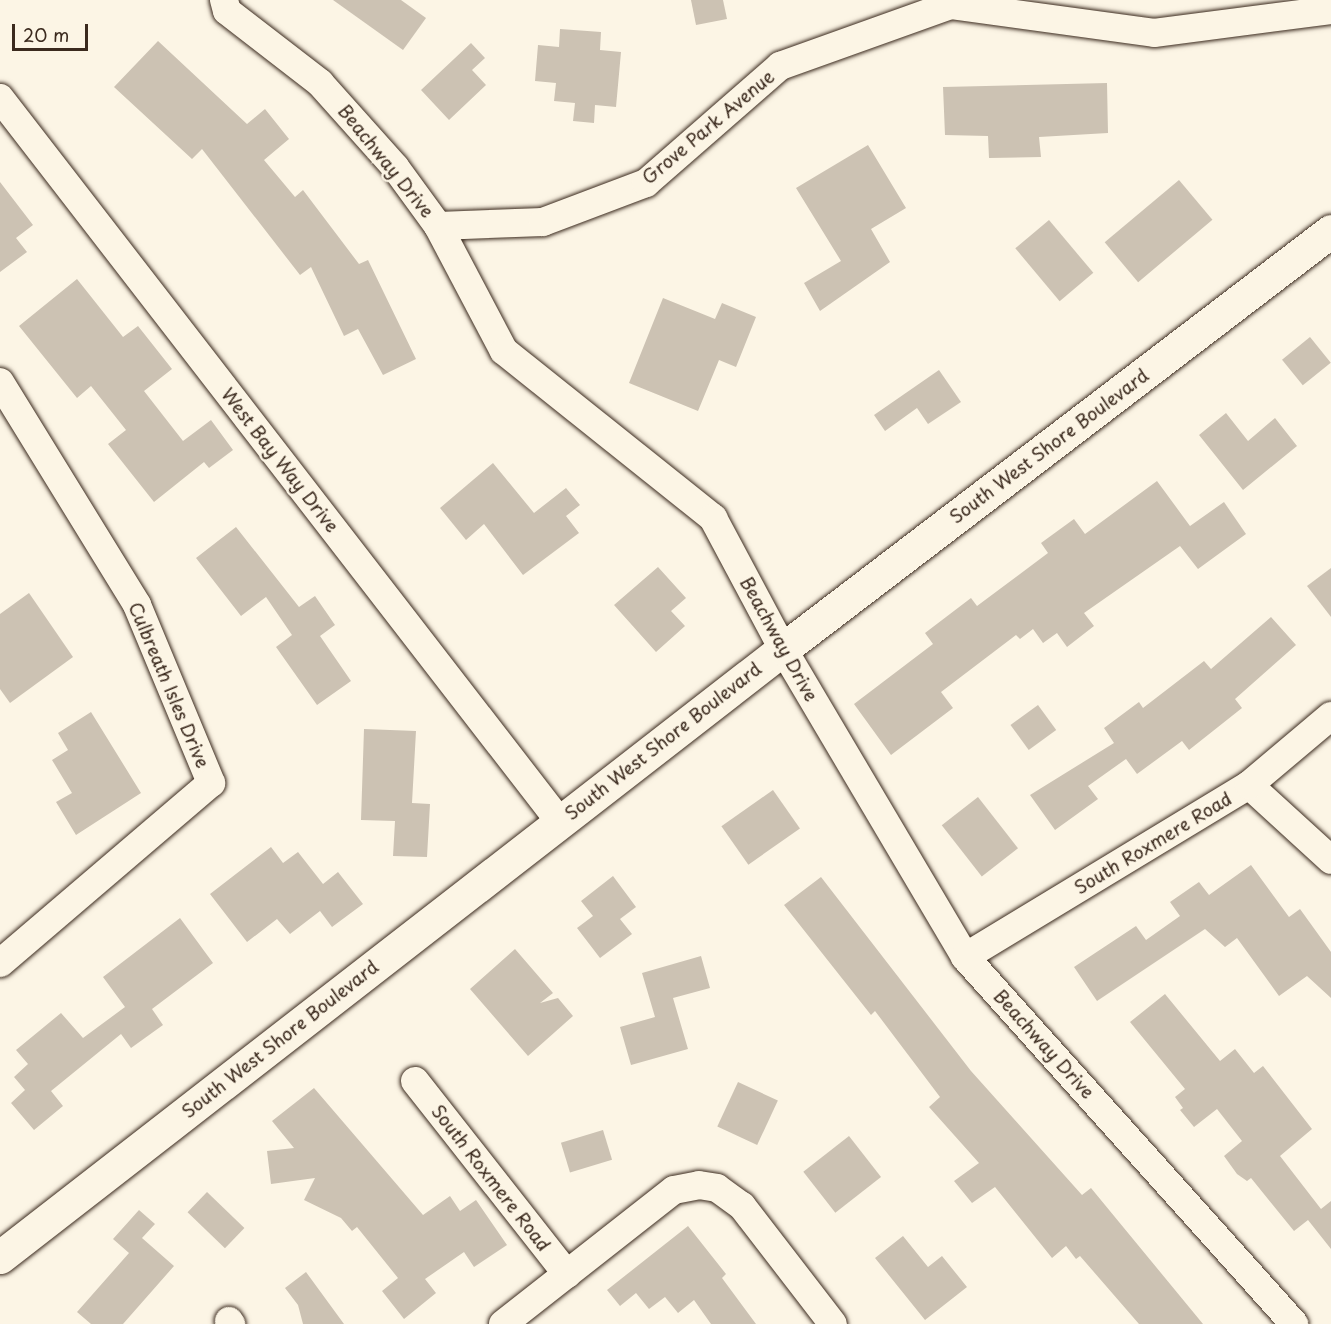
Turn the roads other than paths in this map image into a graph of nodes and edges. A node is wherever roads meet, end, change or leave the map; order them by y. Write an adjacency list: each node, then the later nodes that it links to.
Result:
1 (224, 0): 4 (street, Beachway Drive)
2 (1331, 10): 4 (street, Grove Park Avenue)
3 (0, 98): 10 (street, West Bay Way Drive)
4 (438, 226): 7 (street, Beachway Drive)
5 (1331, 231): 7 (street, South West Shore Boulevard)
6 (0, 382): 13 (street, Culbreath Isles Drive)
7 (783, 649): 10 (street, South West Shore Boulevard); 12 (street, Beachway Drive)
8 (1331, 716): 9 (street, South Roxmere Road)
9 (1250, 785): 11 (street); 12 (street, South Roxmere Road)
10 (560, 822): 15 (street, South West Shore Boulevard)
11 (1331, 860)
12 (965, 957): 19 (street, Beachway Drive)
13 (0, 963)
14 (415, 1081): 16 (street, South Roxmere Road)
15 (0, 1257)
16 (567, 1274): 17 (street); 18 (street)
17 (503, 1324)
18 (833, 1324)
19 (1294, 1324)

